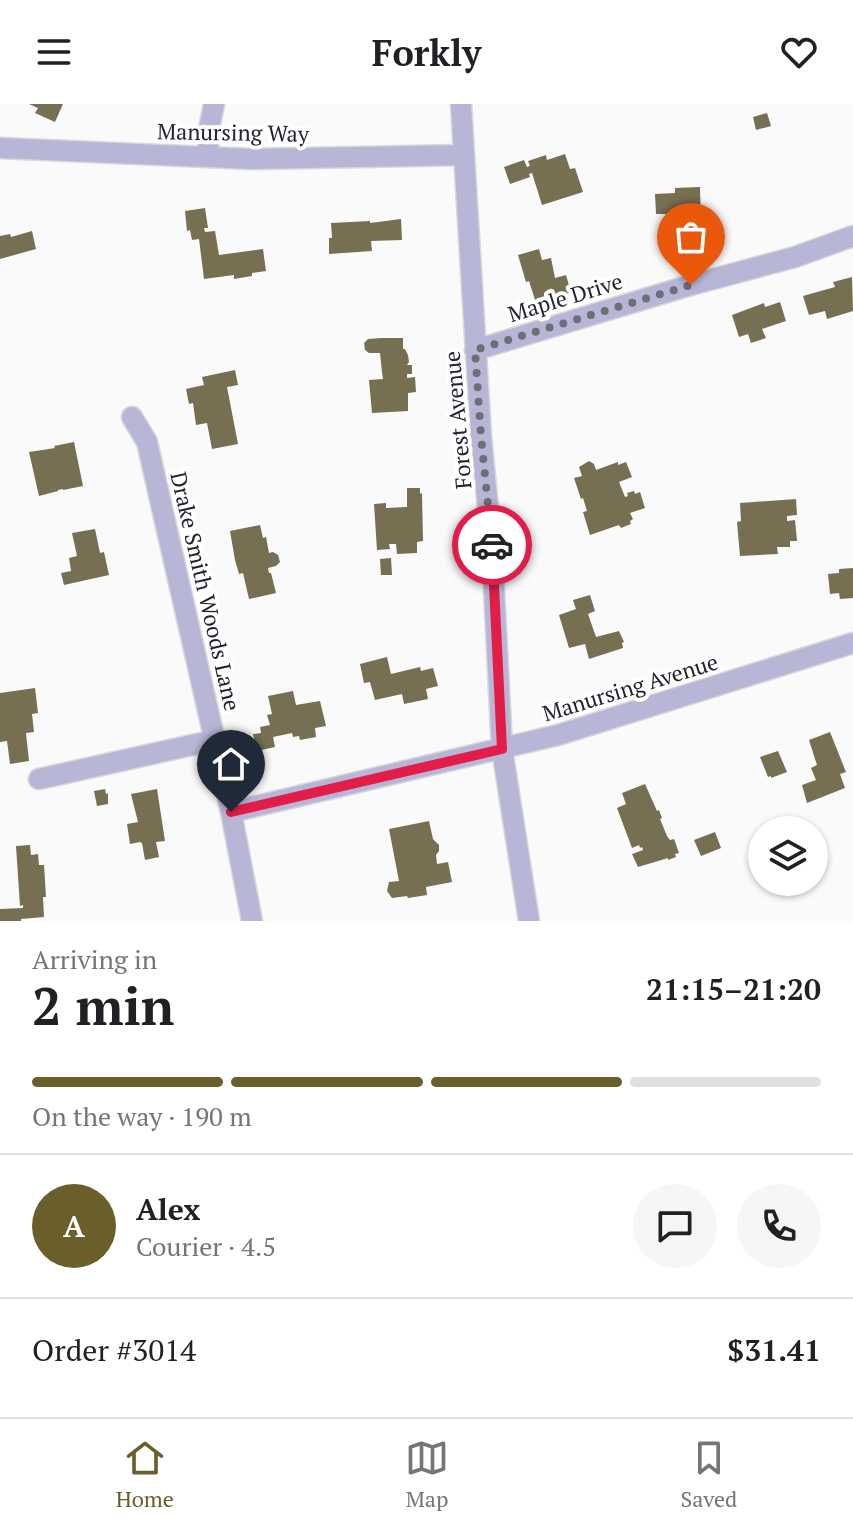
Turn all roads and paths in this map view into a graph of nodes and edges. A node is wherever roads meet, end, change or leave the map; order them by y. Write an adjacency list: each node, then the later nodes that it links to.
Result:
1 (214, 104): 5 (street)
2 (461, 104): 4 (street, Forest Avenue)
3 (0, 148): 5 (street, Manursing Way)
4 (464, 155): 5 (street, Manursing Way); 7 (street, Forest Avenue)
5 (208, 157)
6 (853, 236): 7 (street, Maple Drive)
7 (475, 350): 11 (street, Forest Avenue)
8 (132, 417): 10 (street, Drake Smith Woods Lane)
9 (853, 643): 11 (street, Manursing Avenue)
10 (215, 740): 12 (street); 13 (street, Drake Smith Woods Lane)
11 (502, 749): 13 (street, Manursing Avenue); 15 (street, Forest Avenue)
12 (39, 779)
13 (231, 812): 14 (street, Drake Smith Woods Lane)
14 (247, 920)
15 (529, 921)

